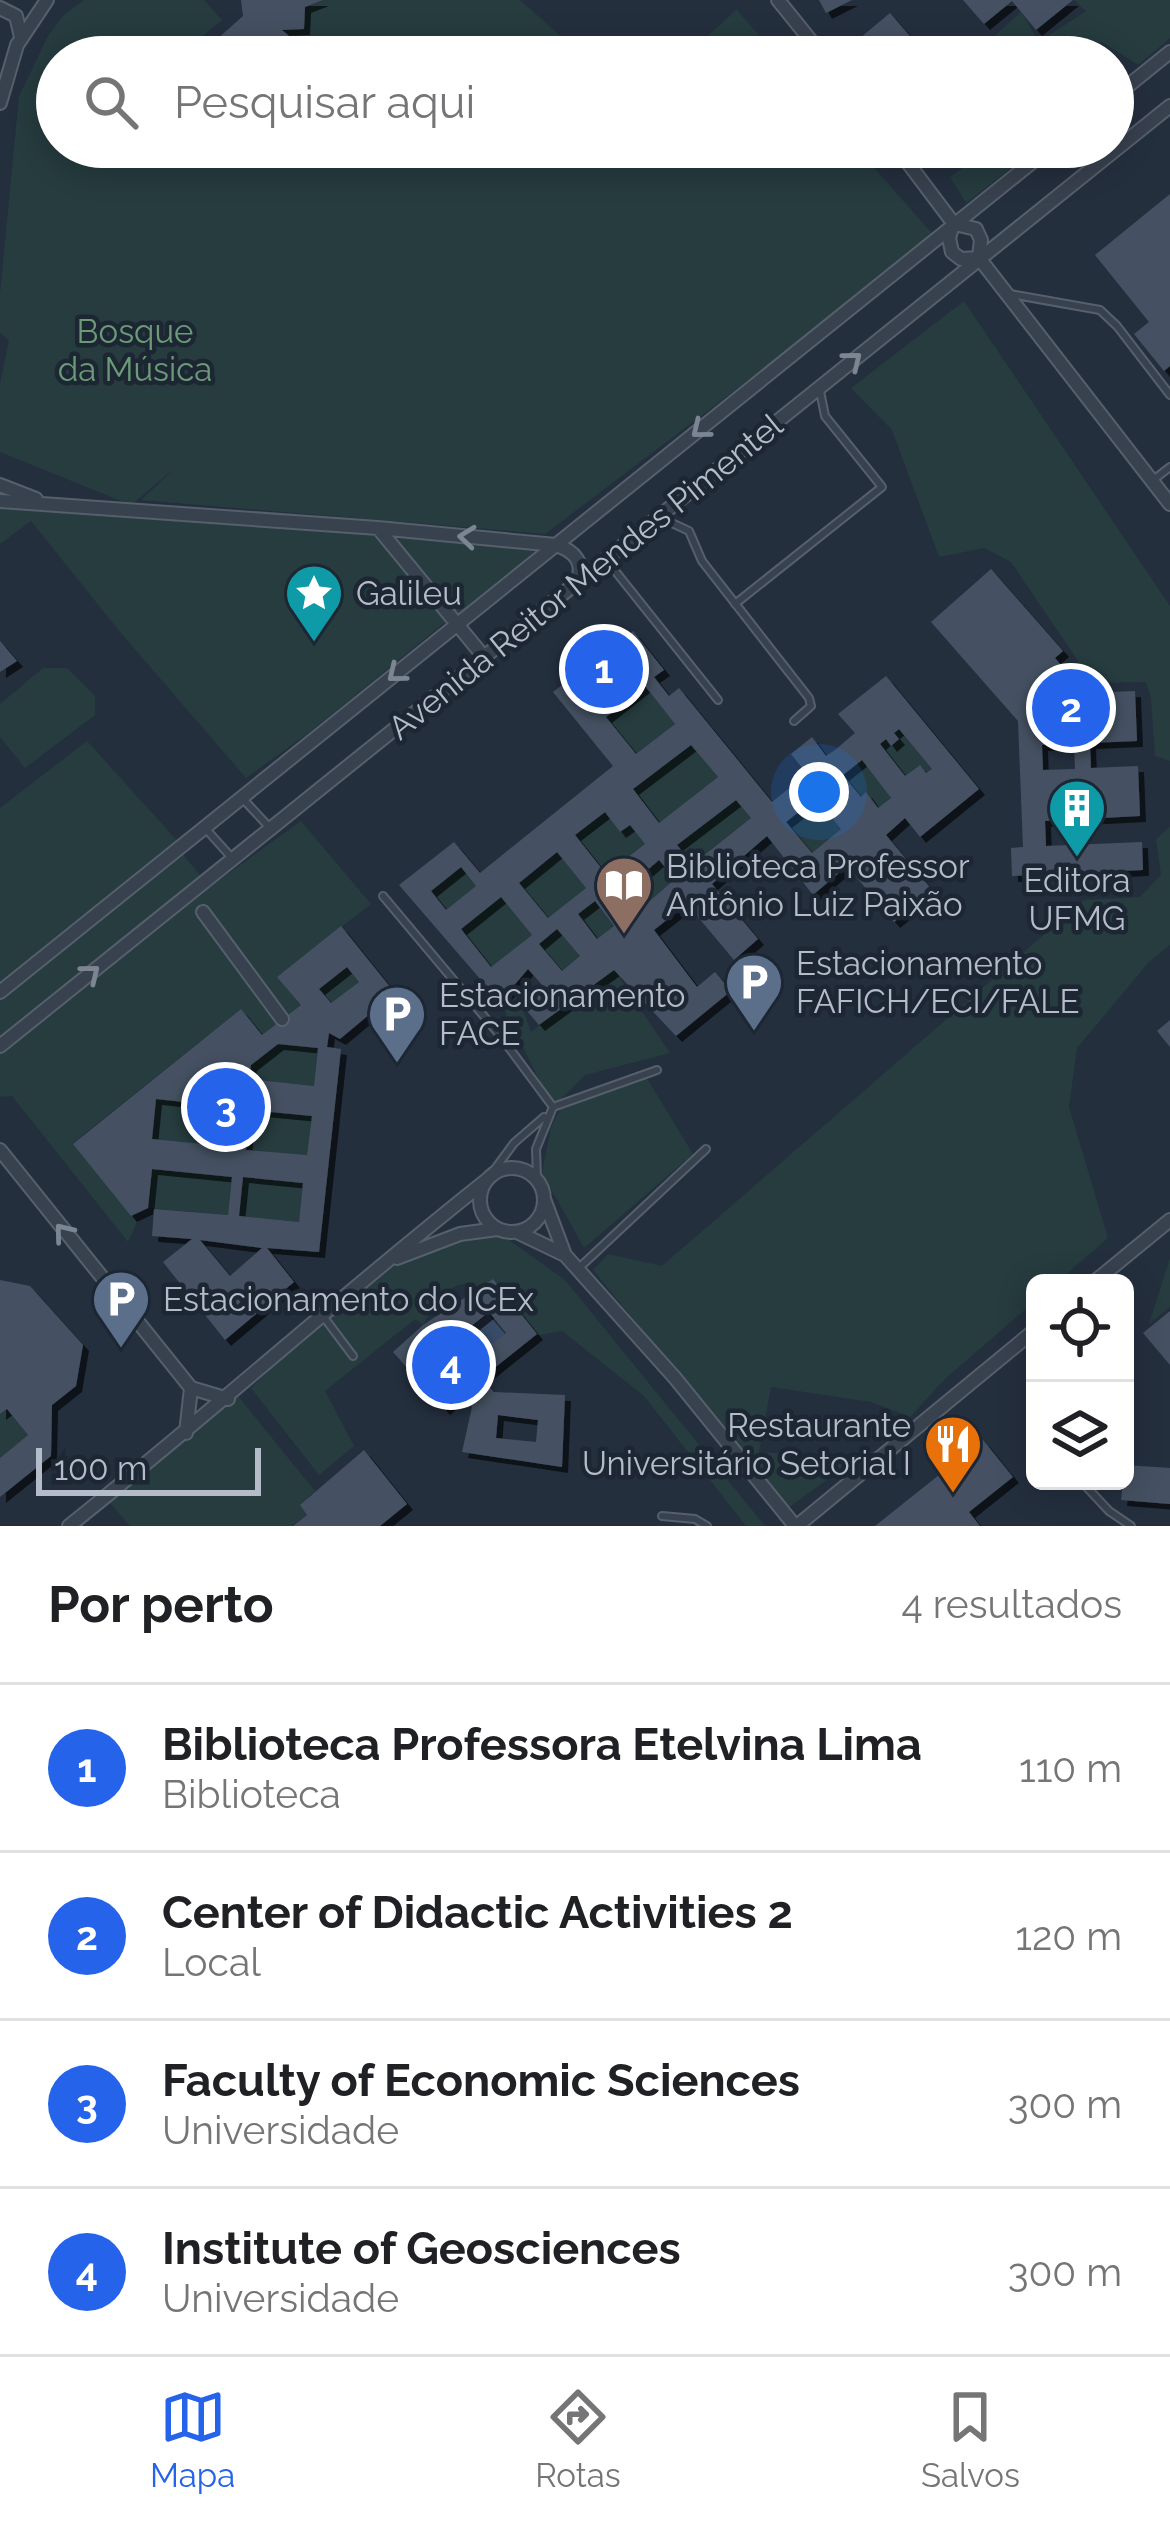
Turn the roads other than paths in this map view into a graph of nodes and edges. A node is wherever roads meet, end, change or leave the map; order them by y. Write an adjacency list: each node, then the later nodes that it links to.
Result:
1 (25, 0): 4 (street)
2 (47, 0): 6 (street)
3 (778, 0): 5 (street)
4 (5, 9): 6 (street)
5 (807, 36)
6 (19, 41): 8 (street); 10 (street)
7 (1170, 52): 9 (street)
8 (0, 55)
9 (1134, 81)
10 (0, 103)
11 (1170, 106): 12 (street, Avenida Reitor Mendes Pimentel)
12 (1134, 135)
13 (912, 168): 16 (street)
14 (1025, 168): 16 (street, Avenida Reitor Mendes Pimentel)
15 (1092, 168): 17 (street, Avenida Reitor Mendes Pimentel)
16 (954, 224): 17 (street); 17 (street); 29 (street, Avenida Reitor Mendes Pimentel, one-way to 29)
17 (979, 258): 18 (street); 19 (street, Avenida Reitor Mendes Pimentel, one-way to 17)
18 (1007, 294): 20 (lane); 22 (street)
19 (819, 387): 27 (street, Avenida Reitor Mendes Pimentel); 32 (lane)
20 (1170, 395)
21 (1170, 467): 22 (lane)
22 (1152, 481): 25 (street)
23 (0, 485): 26 (street)
24 (0, 501): 26 (street)
25 (1170, 504)
26 (54, 505): 28 (street)
27 (659, 517): 30 (street, Avenida Reitor Mendes Pimentel); 32 (lane)
28 (378, 528): 29 (street, one-way to 28); 33 (street)
29 (556, 545): 31 (street); 33 (street, Avenida Reitor Mendes Pimentel)
30 (606, 560): 31 (street, Avenida Reitor Mendes Pimentel); 35 (lane)
31 (577, 582): 34 (street, Avenida Reitor Mendes Pimentel)
32 (735, 604): 36 (lane)
33 (457, 625): 34 (street); 37 (street, Avenida Reitor Mendes Pimentel, one-way to 37)
34 (484, 657): 39 (street, Avenida Reitor Mendes Pimentel)
35 (718, 700)
36 (794, 722)
37 (242, 797): 38 (street, Avenida Reitor Mendes Pimentel); 39 (lane)
38 (205, 828): 40 (lane); 43 (street, Avenida Reitor Mendes Pimentel)
39 (270, 828): 40 (street, Avenida Reitor Mendes Pimentel)
40 (232, 858): 45 (street, Avenida Reitor Mendes Pimentel, one-way to 40)
41 (383, 896): 47 (lane)
42 (203, 912): 44 (street)
43 (0, 992)
44 (282, 1019)
45 (0, 1046)
46 (656, 1070): 47 (lane)
47 (553, 1107): 50 (lane); 51 (lane)
48 (706, 1149): 59 (lane)
49 (0, 1150): 65 (street, one-way to 49)
50 (490, 1176): 51 (street); 54 (street); 57 (street)
51 (537, 1180): 52 (street)
52 (544, 1199): 55 (street); 56 (street)
53 (1170, 1220): 58 (street)
54 (497, 1229): 55 (street); 57 (street)
55 (516, 1232): 56 (street)
56 (565, 1255): 59 (street)
57 (379, 1265): 62 (street)
58 (1114, 1266): 60 (street); 61 (lane)
59 (578, 1270): 72 (street)
60 (1104, 1274)
61 (1113, 1274)
62 (320, 1313): 64 (lane); 66 (street)
63 (1026, 1337): 72 (street)
64 (353, 1356)
65 (191, 1388): 66 (street); 67 (street)
66 (228, 1399): 67 (street)
67 (185, 1434): 70 (street)
68 (1093, 1490): 73 (lane)
69 (662, 1516): 71 (lane)
70 (69, 1526)
71 (707, 1526)
72 (796, 1526)
73 (1131, 1526)

